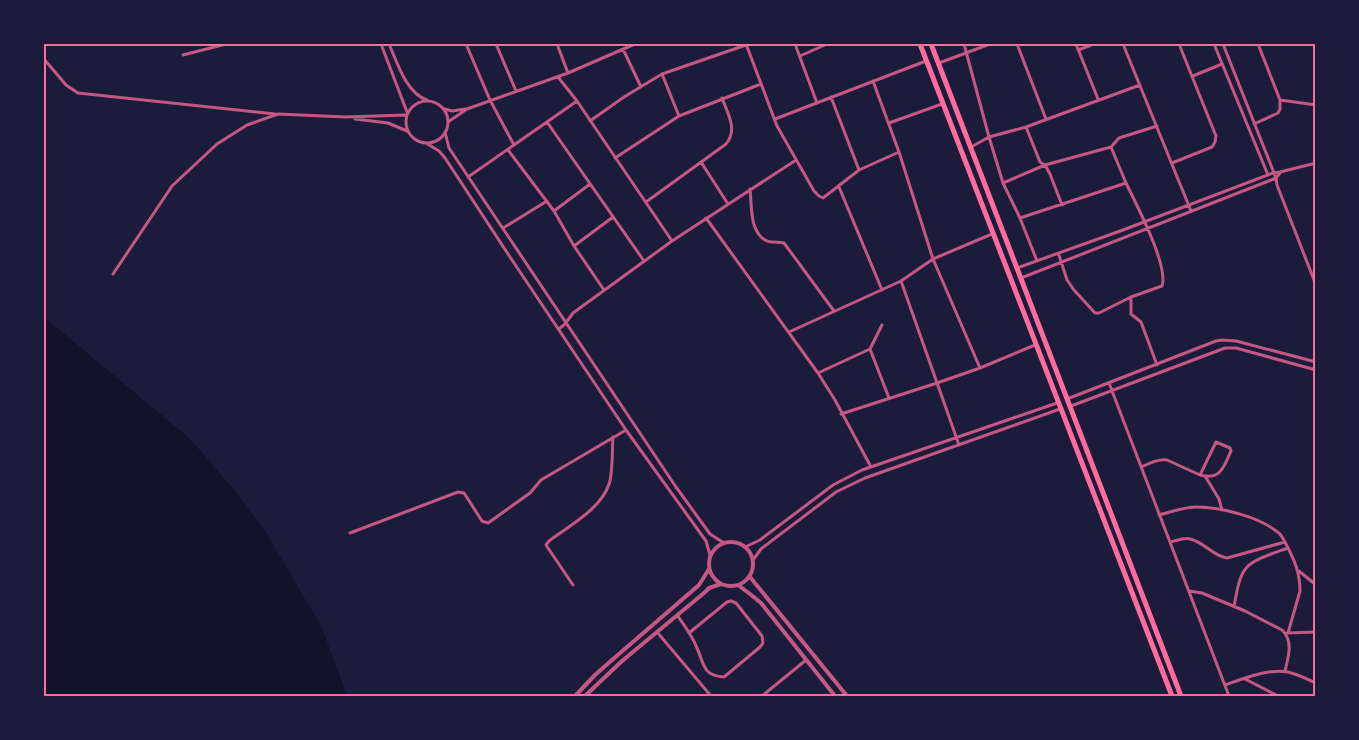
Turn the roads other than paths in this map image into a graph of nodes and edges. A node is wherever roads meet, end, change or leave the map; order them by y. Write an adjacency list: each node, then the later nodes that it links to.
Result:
1 (226, 44): 27 (street)
2 (381, 44): 54 (street)
3 (388, 44): 45 (street)
4 (466, 44): 46 (street)
5 (496, 44): 41 (street)
6 (557, 44): 33 (street)
7 (636, 44): 23 (street)
8 (746, 44): 34 (street); 38 (street)
9 (795, 44): 28 (street)
10 (827, 44): 28 (street)
11 (920, 44): 30 (highway)
12 (931, 44): 31 (highway)
13 (964, 44): 26 (street)
14 (990, 44): 26 (street)
15 (1017, 44): 59 (street)
16 (1076, 44): 25 (street)
17 (1094, 44): 25 (street)
18 (1123, 44): 39 (street)
19 (1179, 44): 36 (street)
20 (1214, 44): 32 (street)
21 (1223, 44): 64 (street)
22 (1258, 44): 47 (street)
23 (628, 45): 24 (street)
24 (623, 49): 33 (street); 40 (street)
25 (1078, 50): 44 (street)
26 (966, 52): 31 (street); 69 (street)
27 (183, 56)
28 (800, 56): 49 (street)
29 (44, 59): 55 (street)
30 (927, 60): 37 (street); 50 (highway)
31 (939, 63): 72 (highway)
32 (1222, 64): 36 (street); 86 (street)
33 (568, 73): 35 (street)
34 (662, 74): 40 (street); 56 (street)
35 (558, 76): 41 (street); 48 (street)
36 (1193, 76): 80 (street)
37 (873, 81): 42 (street); 63 (street)
38 (761, 84): 43 (street); 58 (street)
39 (1140, 85): 44 (street); 65 (street)
40 (641, 87): 60 (street)
41 (516, 91): 46 (street)
42 (831, 97): 49 (street); 83 (street)
43 (722, 99): 56 (street); 79 (street)
44 (1098, 99): 59 (street)
45 (429, 100): 52 (street); 54 (street)
46 (490, 100): 53 (street); 71 (street)
47 (1280, 100): 51 (street); 64 (street)
48 (577, 101): 60 (street); 62 (street)
49 (817, 103): 58 (street)
50 (944, 104): 63 (street); 110 (highway)
51 (1316, 105)
52 (443, 109): 53 (street); 61 (street)
53 (467, 109): 61 (street)
54 (407, 113): 57 (street); 67 (street)
55 (278, 114): 57 (street); 120 (street)
56 (679, 116): 77 (street)
57 (345, 117): 67 (street)
58 (774, 119): 78 (street)
59 (1046, 119): 66 (street)
60 (590, 121): 77 (street)
61 (448, 122): 68 (street)
62 (547, 122): 71 (street); 92 (street)
63 (888, 123): 75 (street)
64 (1254, 124): 85 (street)
65 (1157, 126): 73 (street); 80 (street)
66 (1026, 127): 69 (street); 82 (street)
67 (407, 131): 70 (street)
68 (446, 132): 70 (street); 87 (street)
69 (989, 136): 72 (street); 90 (street)
70 (426, 143): 130 (street)
71 (514, 145): 74 (street)
72 (971, 147): 119 (highway)
73 (1111, 147): 82 (street); 91 (street)
74 (508, 150): 87 (street); 96 (street)
75 (899, 152): 83 (street); 115 (street)
76 (1316, 156): 81 (street)
77 (615, 158): 97 (street)
78 (796, 160): 94 (street); 95 (street)
79 (701, 162): 97 (street); 98 (street)
80 (1172, 163): 100 (street)
81 (1315, 163): 84 (street)
82 (1045, 165): 90 (street); 99 (street)
83 (859, 170): 94 (street)
84 (1280, 172): 85 (street); 88 (street)
85 (1274, 173): 86 (street); 88 (street)
86 (1268, 176): 89 (street); 100 (street)
87 (468, 177): 107 (street)
88 (1276, 178): 89 (street); 93 (street)
89 (1270, 181): 93 (street); 102 (street)
90 (1003, 183): 105 (street)
91 (1126, 183): 99 (street); 106 (street)
92 (591, 184): 101 (street); 103 (street)
93 (1277, 185): 123 (street)
94 (838, 186): 125 (street)
95 (750, 189): 98 (street); 127 (street)
96 (547, 201): 101 (street); 107 (street)
97 (645, 202): 112 (street)
98 (728, 204): 104 (street)
99 (1062, 205): 105 (street)
100 (1189, 205): 102 (street); 106 (street)
101 (554, 211): 113 (street)
102 (1191, 211): 108 (street)
103 (614, 217): 113 (street); 116 (street)
104 (706, 218): 112 (street); 131 (street)
105 (1020, 218): 117 (street)
106 (1144, 222): 108 (street); 109 (street)
107 (503, 228): 128 (street)
108 (1147, 228): 111 (street); 126 (street)
109 (1123, 230): 111 (street); 114 (street)
110 (993, 234): 115 (street); 132 (highway)
111 (1126, 237): 118 (street)
112 (672, 241): 116 (street)
113 (574, 246): 124 (street)
114 (1059, 254): 117 (street); 118 (street)
115 (933, 259): 122 (street); 137 (street)
116 (644, 261): 124 (street)
117 (1037, 261): 119 (street)
118 (1061, 262): 121 (street); 126 (street)
119 (1017, 268): 121 (highway)
120 (113, 274)
121 (1021, 278): 145 (highway)
122 (901, 281): 125 (street); 141 (street)
123 (1316, 285)
124 (604, 290): 128 (street)
125 (882, 290): 127 (street)
126 (1131, 297): 136 (street)
127 (834, 311): 131 (street)
128 (566, 322): 130 (street); 164 (street)
129 (882, 325): 133 (street)
130 (559, 329): 149 (street)
131 (789, 332): 140 (street)
132 (1035, 345): 137 (street); 146 (highway)
133 (870, 349): 140 (street); 144 (street)
134 (1165, 362): 135 (street); 136 (street); 138 (street)
135 (1316, 362)
136 (1157, 364): 142 (street)
137 (980, 368): 141 (street)
138 (1168, 369): 139 (street); 143 (street)
139 (1316, 370)
140 (818, 373): 148 (street)
141 (938, 383): 144 (street); 150 (street)
142 (1109, 383): 143 (street); 145 (street)
143 (1112, 390): 147 (street); 154 (street)
144 (889, 398): 148 (street)
145 (1066, 399): 147 (highway)
146 (1060, 405): 150 (street); 152 (street); 196 (highway)
147 (1069, 406): 197 (highway)
148 (841, 414): 153 (street)
149 (626, 430): 151 (street); 167 (street)
150 (957, 437): 152 (street); 153 (street)
151 (613, 438): 161 (street); 173 (street)
152 (960, 445): 158 (street)
153 (871, 467): 157 (street)
154 (1141, 467): 155 (street); 160 (street)
155 (1200, 475): 156 (street); 156 (street)
156 (1205, 476): 159 (street)
157 (840, 481): 158 (street); 165 (street)
158 (843, 488): 168 (street)
159 (1222, 510): 160 (street); 163 (street)
160 (1159, 515): 162 (street)
161 (350, 533)
162 (1170, 542): 163 (street); 176 (street)
163 (1285, 542): 166 (street)
164 (724, 543): 165 (street); 167 (street)
165 (745, 547): 168 (street)
166 (1288, 548): 170 (street); 177 (street)
167 (710, 555): 169 (street)
168 (753, 560): 171 (street)
169 (709, 569): 172 (street); 185 (street)
170 (1298, 570): 175 (street); 182 (street)
171 (750, 577): 174 (street); 195 (street)
172 (720, 584): 174 (street); 178 (street)
173 (573, 585)
174 (738, 585): 183 (street)
175 (1316, 585)
176 (1189, 591): 177 (street); 189 (street)
177 (1234, 606): 182 (street)
178 (677, 615): 179 (street); 181 (street)
179 (657, 632): 187 (street); 192 (street)
180 (1316, 632): 182 (street)
181 (689, 633): 181 (street)
182 (1287, 633): 184 (street)
183 (806, 660): 193 (street); 194 (street)
184 (1285, 671): 186 (street); 188 (street)
185 (595, 675): 187 (street); 190 (street)
186 (1243, 678): 189 (street); 199 (street)
187 (600, 680): 191 (street)
188 (1316, 683)
189 (1225, 685): 198 (street)
190 (574, 696)
191 (585, 696)
192 (711, 696)
193 (763, 696)
194 (835, 696)
195 (847, 696)
196 (1172, 696)
197 (1181, 696)
198 (1229, 696)
199 (1278, 696)

